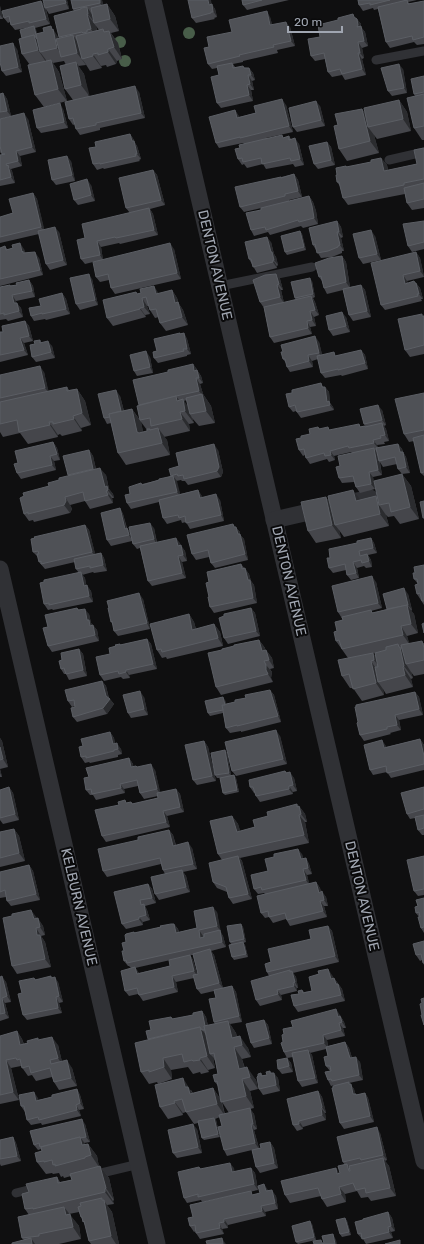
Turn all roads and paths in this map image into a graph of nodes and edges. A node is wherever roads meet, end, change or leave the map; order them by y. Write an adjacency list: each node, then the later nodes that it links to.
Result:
1 (153, 0): 7 (street, DENTON AVENUE)
2 (424, 51): 3 (lane)
3 (376, 60)
4 (424, 152): 5 (lane)
5 (390, 160)
6 (312, 267): 7 (lane)
7 (220, 286): 9 (street, DENTON AVENUE)
8 (370, 498): 9 (street)
9 (274, 520): 11 (street, DENTON AVENUE)
10 (0, 569): 12 (street, KELBURN AVENUE)
11 (424, 1161)
12 (139, 1164): 13 (lane); 16 (street, KELBURN AVENUE)
13 (82, 1178)
14 (46, 1186): 15 (lane)
15 (16, 1193)
16 (157, 1244)

